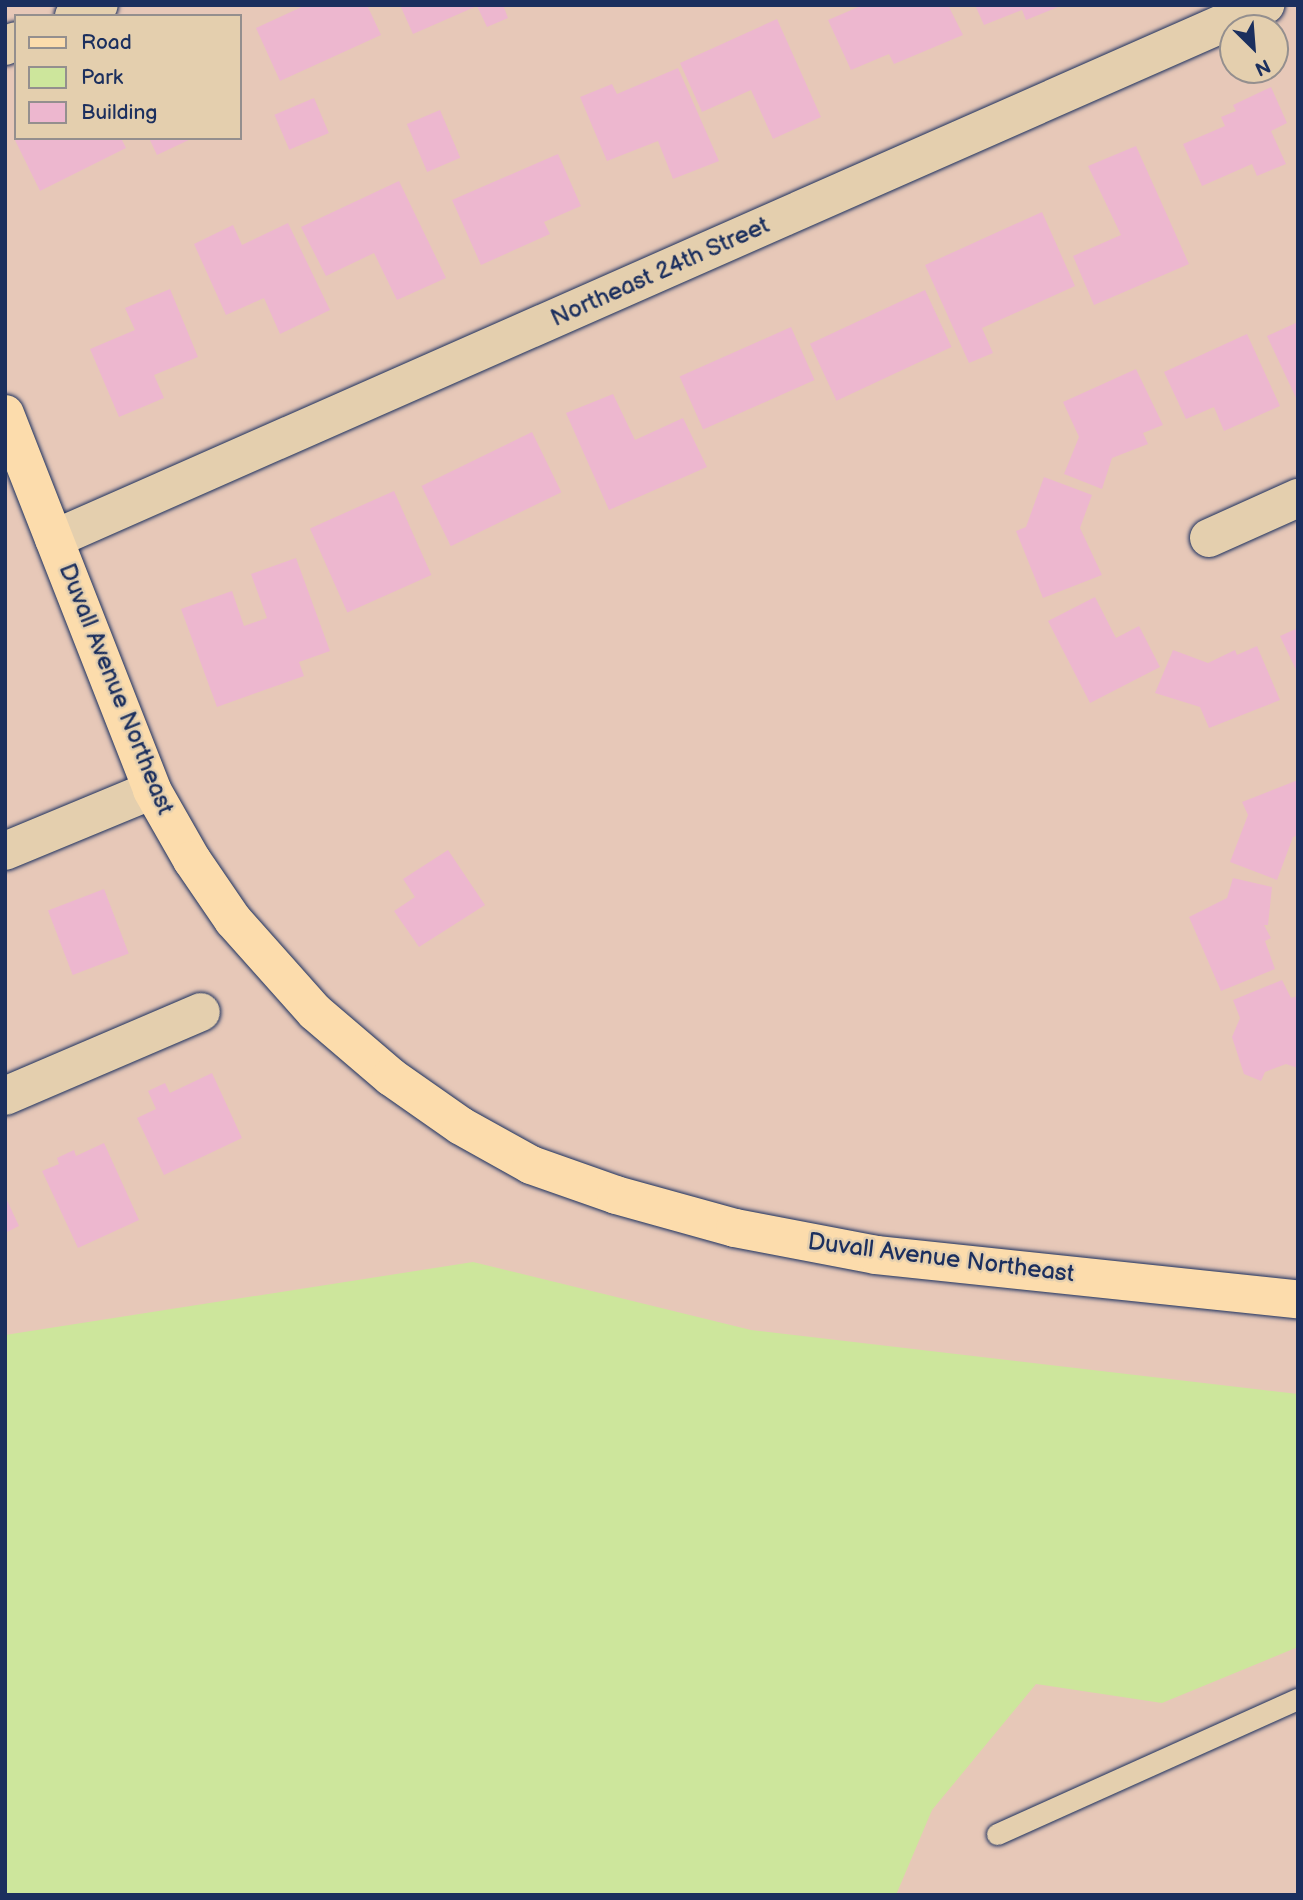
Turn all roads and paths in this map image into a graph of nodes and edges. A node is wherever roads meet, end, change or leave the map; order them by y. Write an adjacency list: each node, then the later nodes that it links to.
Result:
1 (99, 5): 3 (street)
2 (1265, 5): 7 (street, Northeast 24th Street)
3 (79, 14)
4 (5, 414): 7 (main road, Duvall Avenue Northeast)
5 (1298, 498): 6 (street)
6 (1209, 538)
7 (54, 540): 8 (main road, Duvall Avenue Northeast)
8 (152, 790): 9 (street); 12 (main road, Duvall Avenue Northeast)
9 (5, 851)
10 (201, 1012): 11 (street)
11 (5, 1096)
12 (1298, 1299)
13 (1298, 1699): 14 (lane)
14 (997, 1833)

